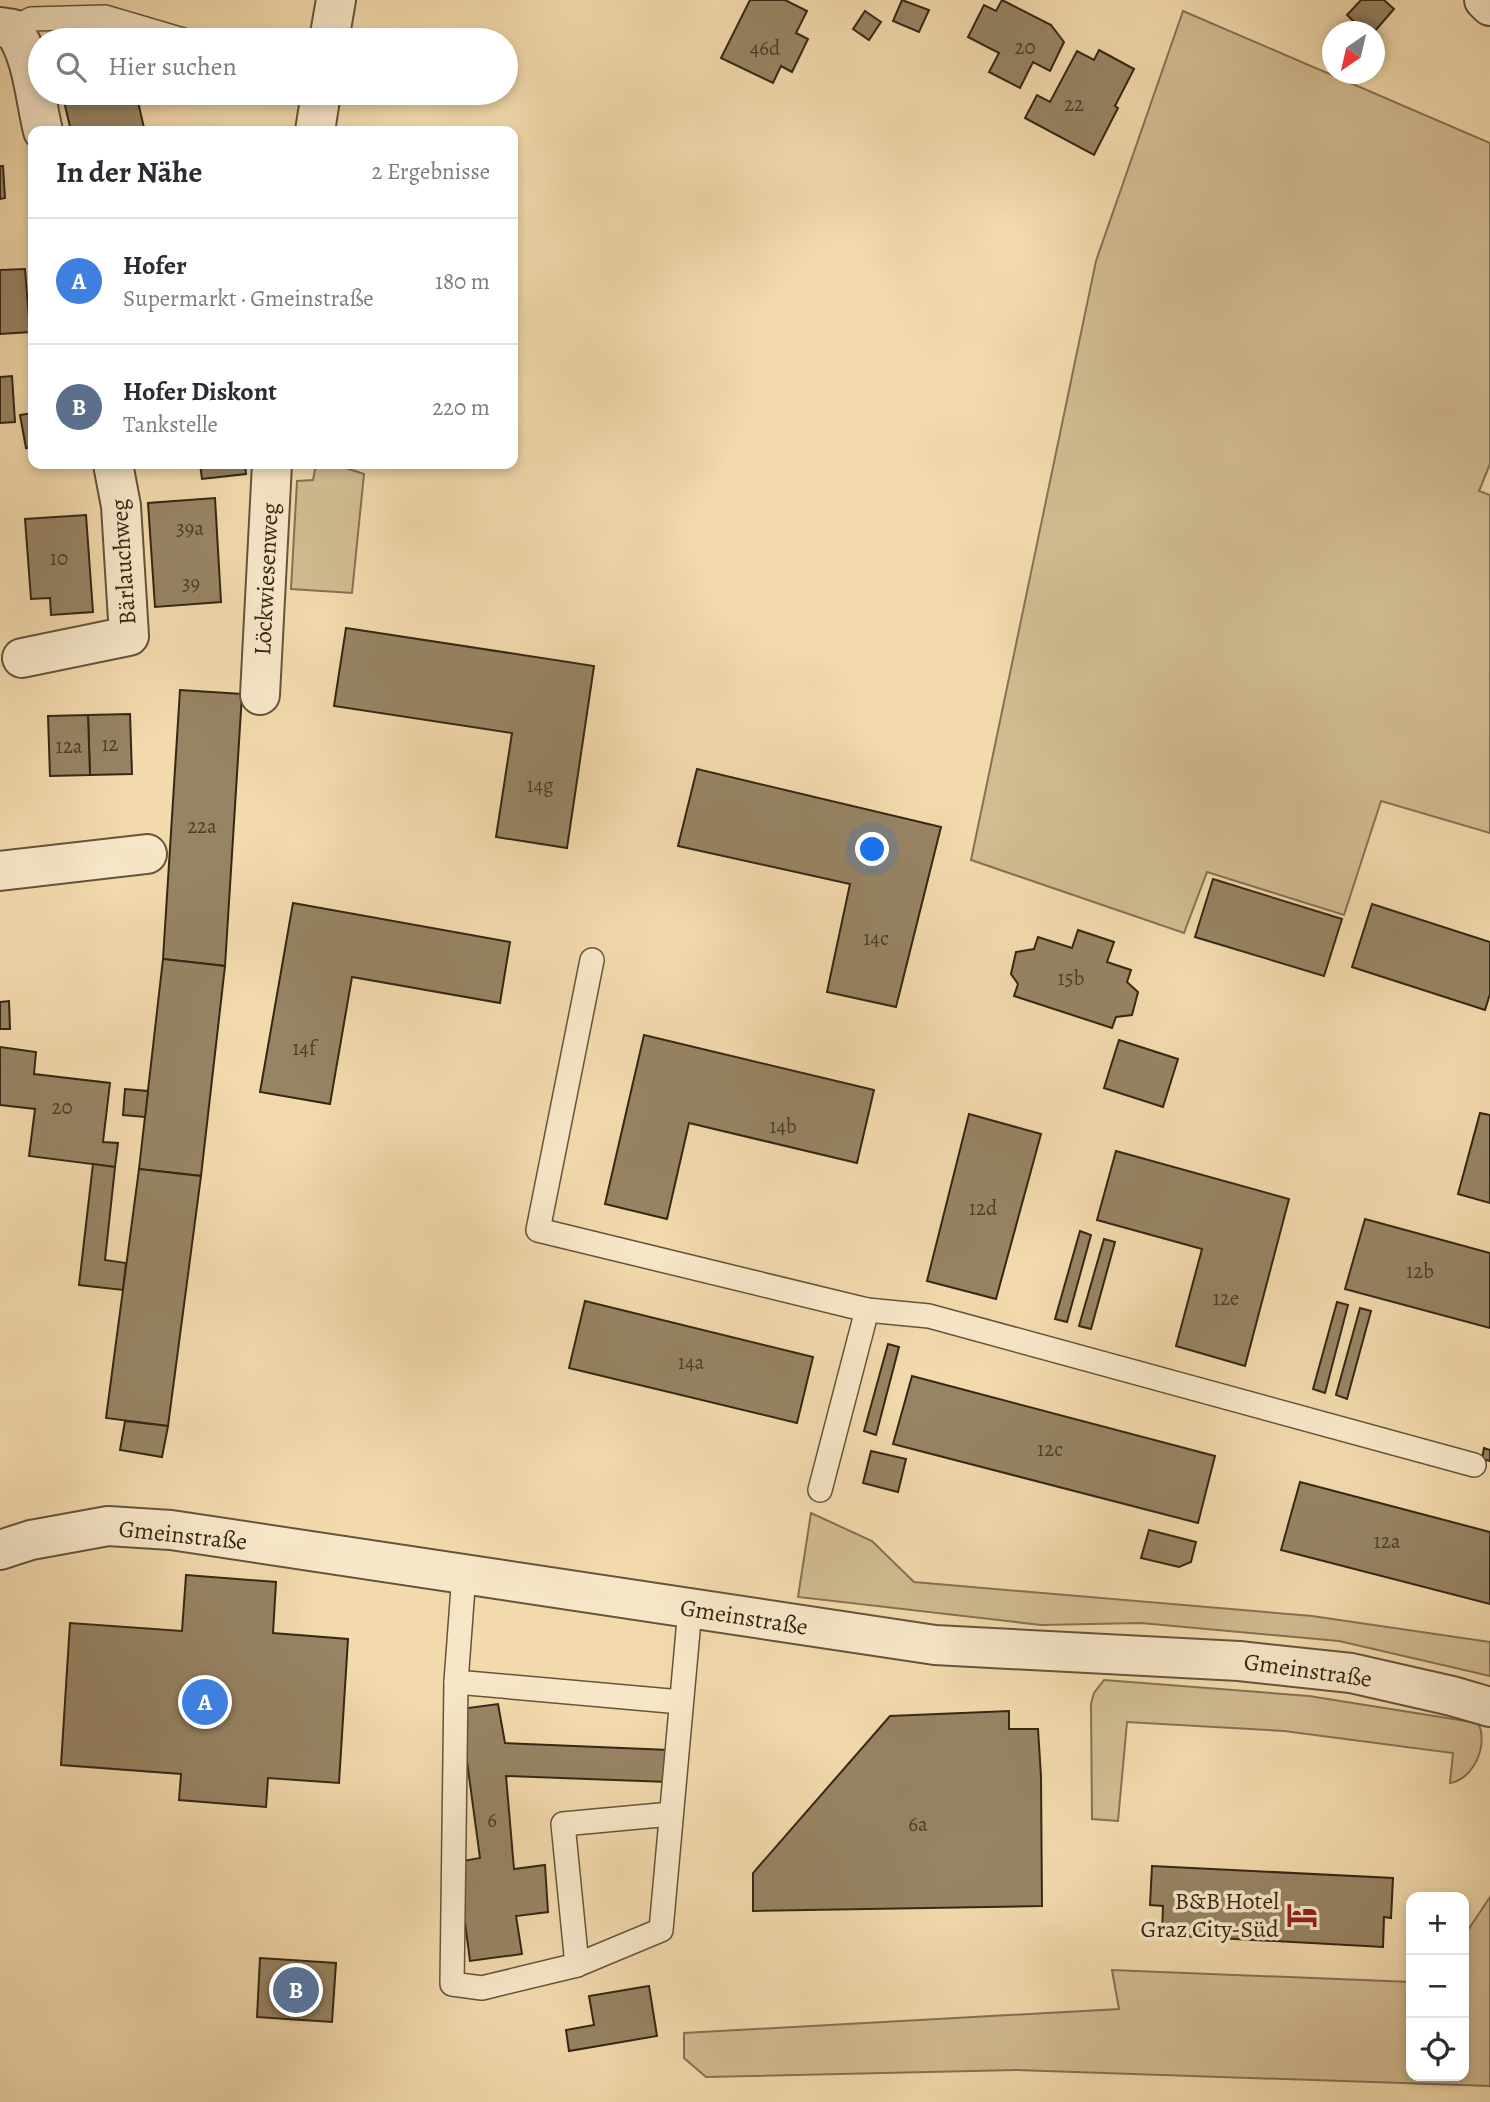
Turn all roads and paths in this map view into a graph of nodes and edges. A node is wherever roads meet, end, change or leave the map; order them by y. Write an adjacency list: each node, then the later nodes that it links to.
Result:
1 (335, 0): 6 (street)
2 (1484, 0): 3 (street)
3 (1490, 6)
4 (6, 28): 5 (lane); 7 (street)
5 (142, 28)
6 (331, 28)
7 (28, 65)
8 (37, 105): 10 (street)
9 (319, 105): 11 (street)
10 (42, 126)
11 (316, 126)
12 (114, 469): 14 (street, Bärlauchweg)
13 (272, 469): 15 (street, Löckwiesenweg)
14 (22, 657)
15 (260, 695)
16 (147, 853): 17 (street)
17 (0, 871)
18 (592, 960): 19 (lane)
19 (867, 1310): 20 (lane); 21 (lane)
20 (1474, 1465)
21 (820, 1490)
22 (0, 1550): 23 (street, Gmeinstraße)
23 (464, 1574): 24 (street, Gmeinstraße); 25 (lane)
24 (690, 1609): 26 (lane); 27 (street, Gmeinstraße)
25 (456, 1682): 26 (lane); 29 (lane)
26 (681, 1702): 28 (lane)
27 (1490, 1707)
28 (671, 1814): 29 (lane); 29 (lane)
29 (577, 1965)

